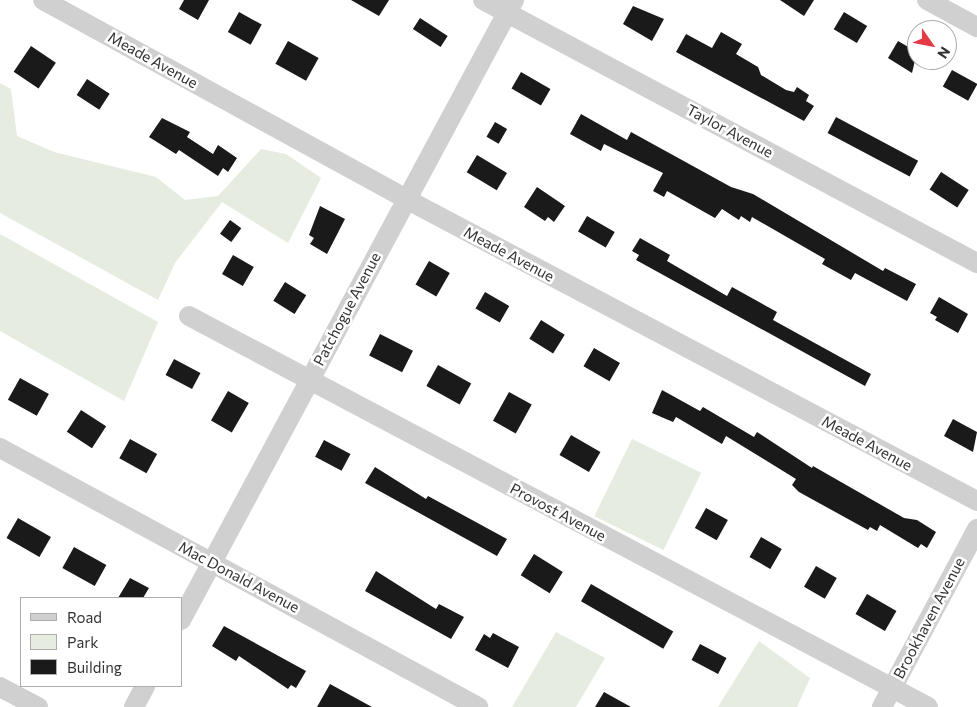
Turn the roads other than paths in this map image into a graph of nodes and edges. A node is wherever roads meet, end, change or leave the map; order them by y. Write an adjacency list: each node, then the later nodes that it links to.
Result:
1 (43, 0): 6 (street, Meade Avenue)
2 (483, 0): 4 (street, Taylor Avenue)
3 (927, 0): 5 (street)
4 (511, 6): 6 (street, Patchogue Avenue); 7 (street, Taylor Avenue)
5 (977, 27)
6 (406, 200): 9 (street, Patchogue Avenue); 11 (street, Meade Avenue)
7 (977, 263)
8 (189, 316): 9 (street, Provost Avenue)
9 (308, 381): 13 (street, Patchogue Avenue); 17 (street, Provost Avenue)
10 (0, 448): 13 (street, Mac Donald Avenue)
11 (977, 501)
12 (977, 529): 17 (street, Brookhaven Avenue)
13 (212, 562): 14 (street, Patchogue Avenue); 20 (street, Mac Donald Avenue)
14 (182, 618)
15 (0, 687): 18 (street)
16 (144, 687): 19 (street)
17 (892, 687): 21 (street, Brookhaven Avenue); 22 (street, Provost Avenue)
18 (38, 707)
19 (134, 707)
20 (478, 707)
21 (882, 707)
22 (928, 707)

